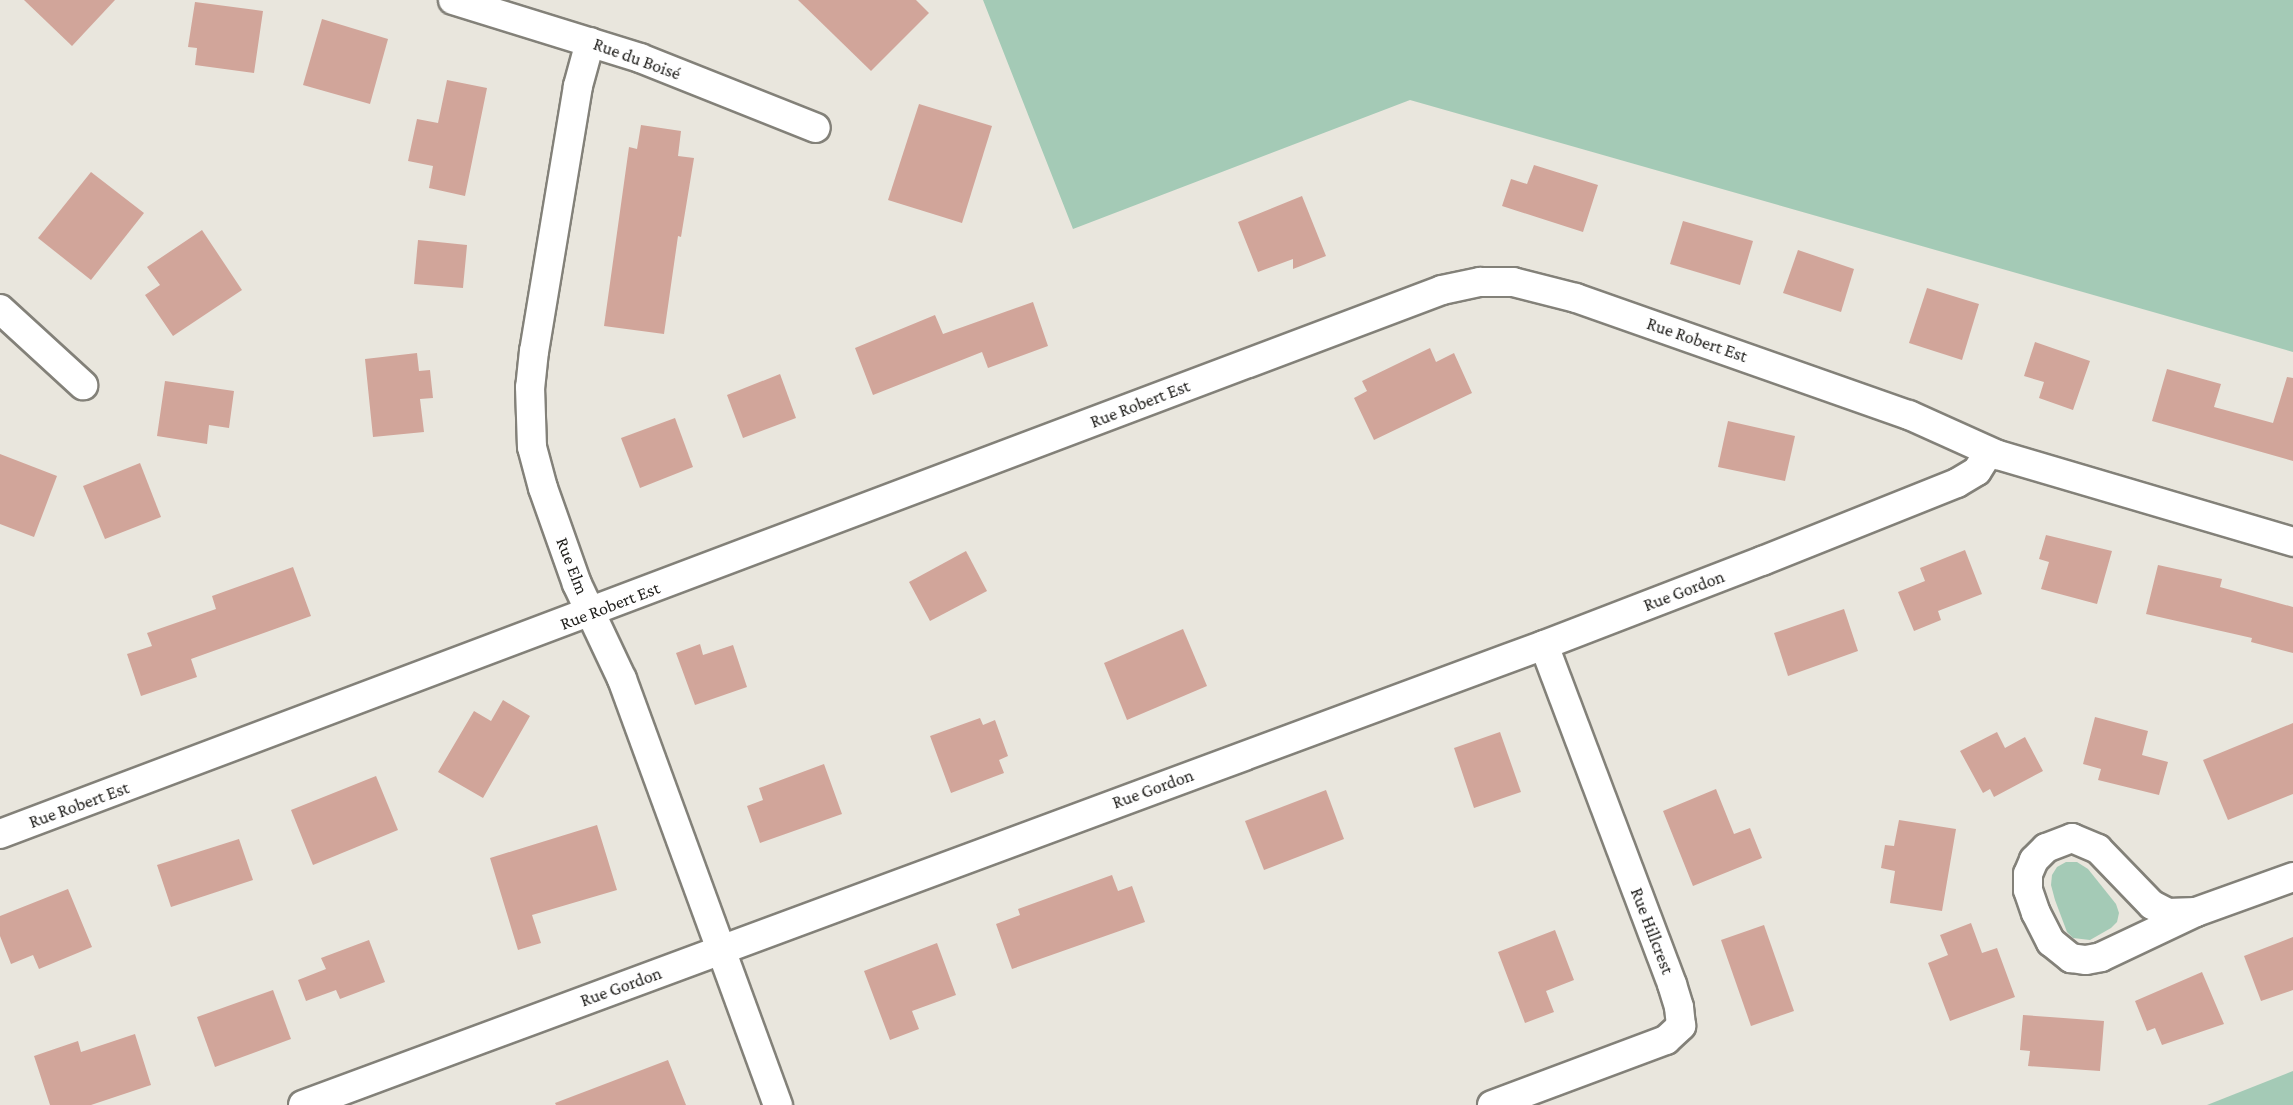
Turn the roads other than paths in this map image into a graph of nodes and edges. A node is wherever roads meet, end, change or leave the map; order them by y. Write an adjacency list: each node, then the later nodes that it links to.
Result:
1 (453, 0): 2 (street, Rue du Boisé)
2 (590, 42): 3 (street, Rue du Boisé); 8 (street, Rue Elm)
3 (816, 128)
4 (0, 309): 5 (street)
5 (83, 385)
6 (1989, 452): 7 (street, Rue Robert Est); 8 (street, Rue Robert Est); 9 (street, Rue Gordon)
7 (2293, 542)
8 (592, 613): 10 (street, Rue Robert Est); 13 (street, Rue Elm)
9 (1544, 645): 13 (street, Rue Gordon); 16 (street, Rue Hillcrest)
10 (0, 834)
11 (2293, 877): 12 (street)
12 (2196, 912): 12 (street)
13 (720, 950): 14 (street, Rue Gordon); 15 (street, Rue Elm)
14 (303, 1105)
15 (778, 1105)
16 (1492, 1105)

